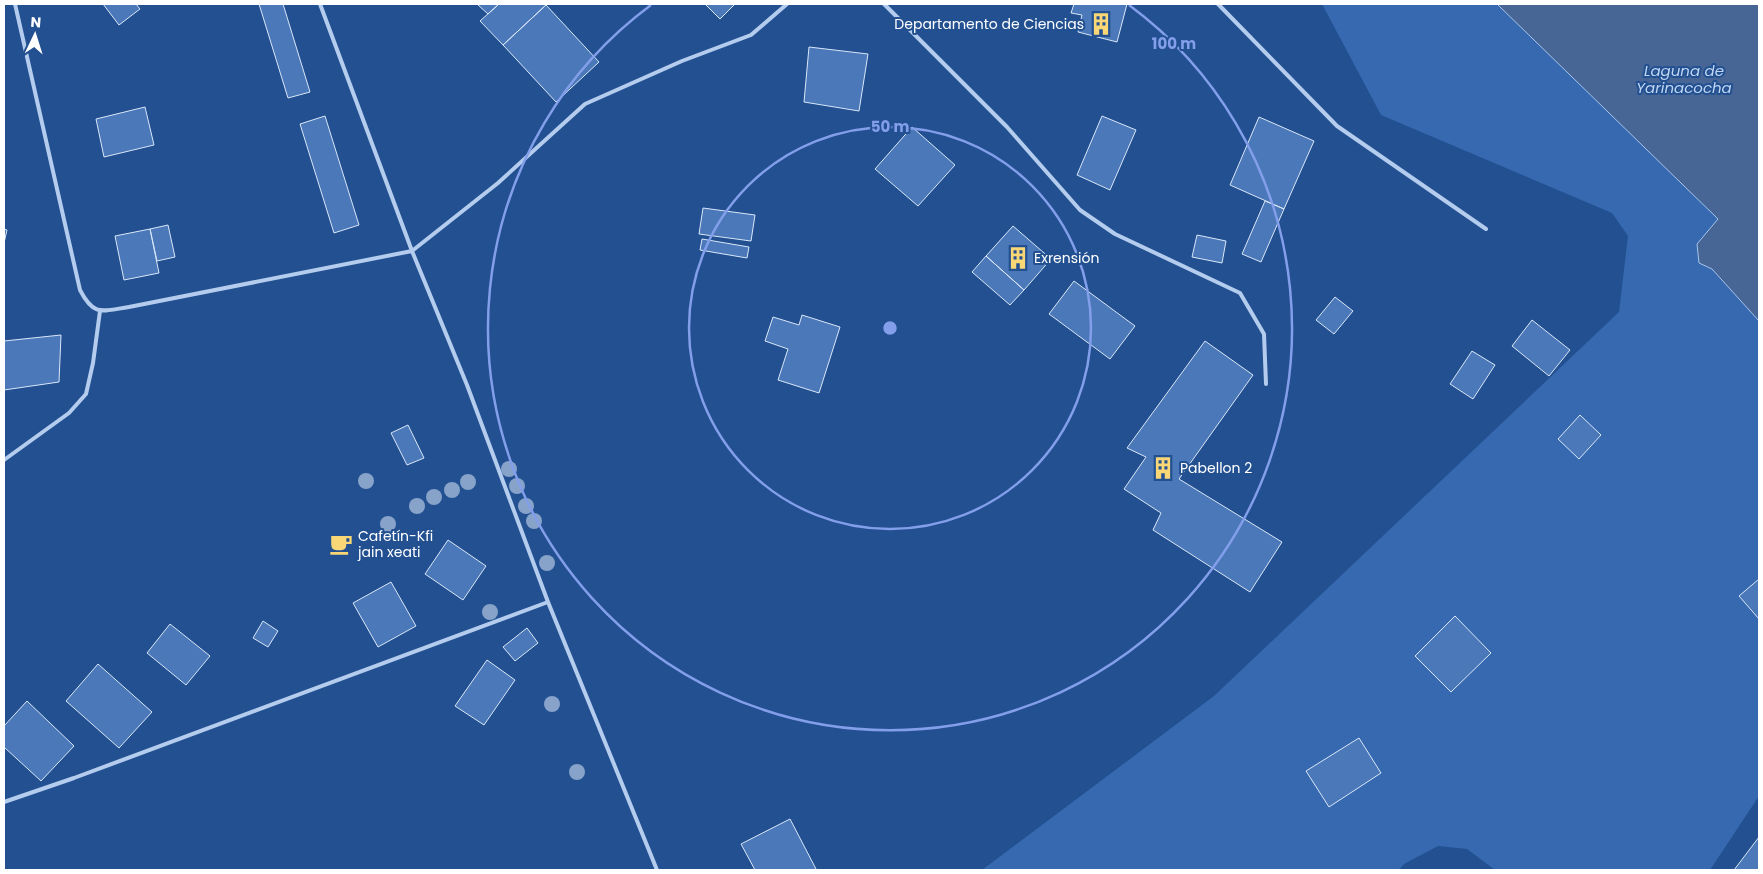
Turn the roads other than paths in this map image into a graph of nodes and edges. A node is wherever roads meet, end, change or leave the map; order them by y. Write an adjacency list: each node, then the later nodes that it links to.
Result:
1 (15, 4): 8 (lane)
2 (320, 4): 7 (lane)
3 (787, 4): 7 (lane)
4 (884, 4): 9 (lane)
5 (1218, 4): 6 (lane)
6 (1486, 229)
7 (412, 251): 8 (lane); 11 (lane)
8 (100, 311): 10 (lane)
9 (1266, 384)
10 (4, 460)
11 (548, 602): 12 (lane); 13 (lane)
12 (4, 802)
13 (657, 870)

